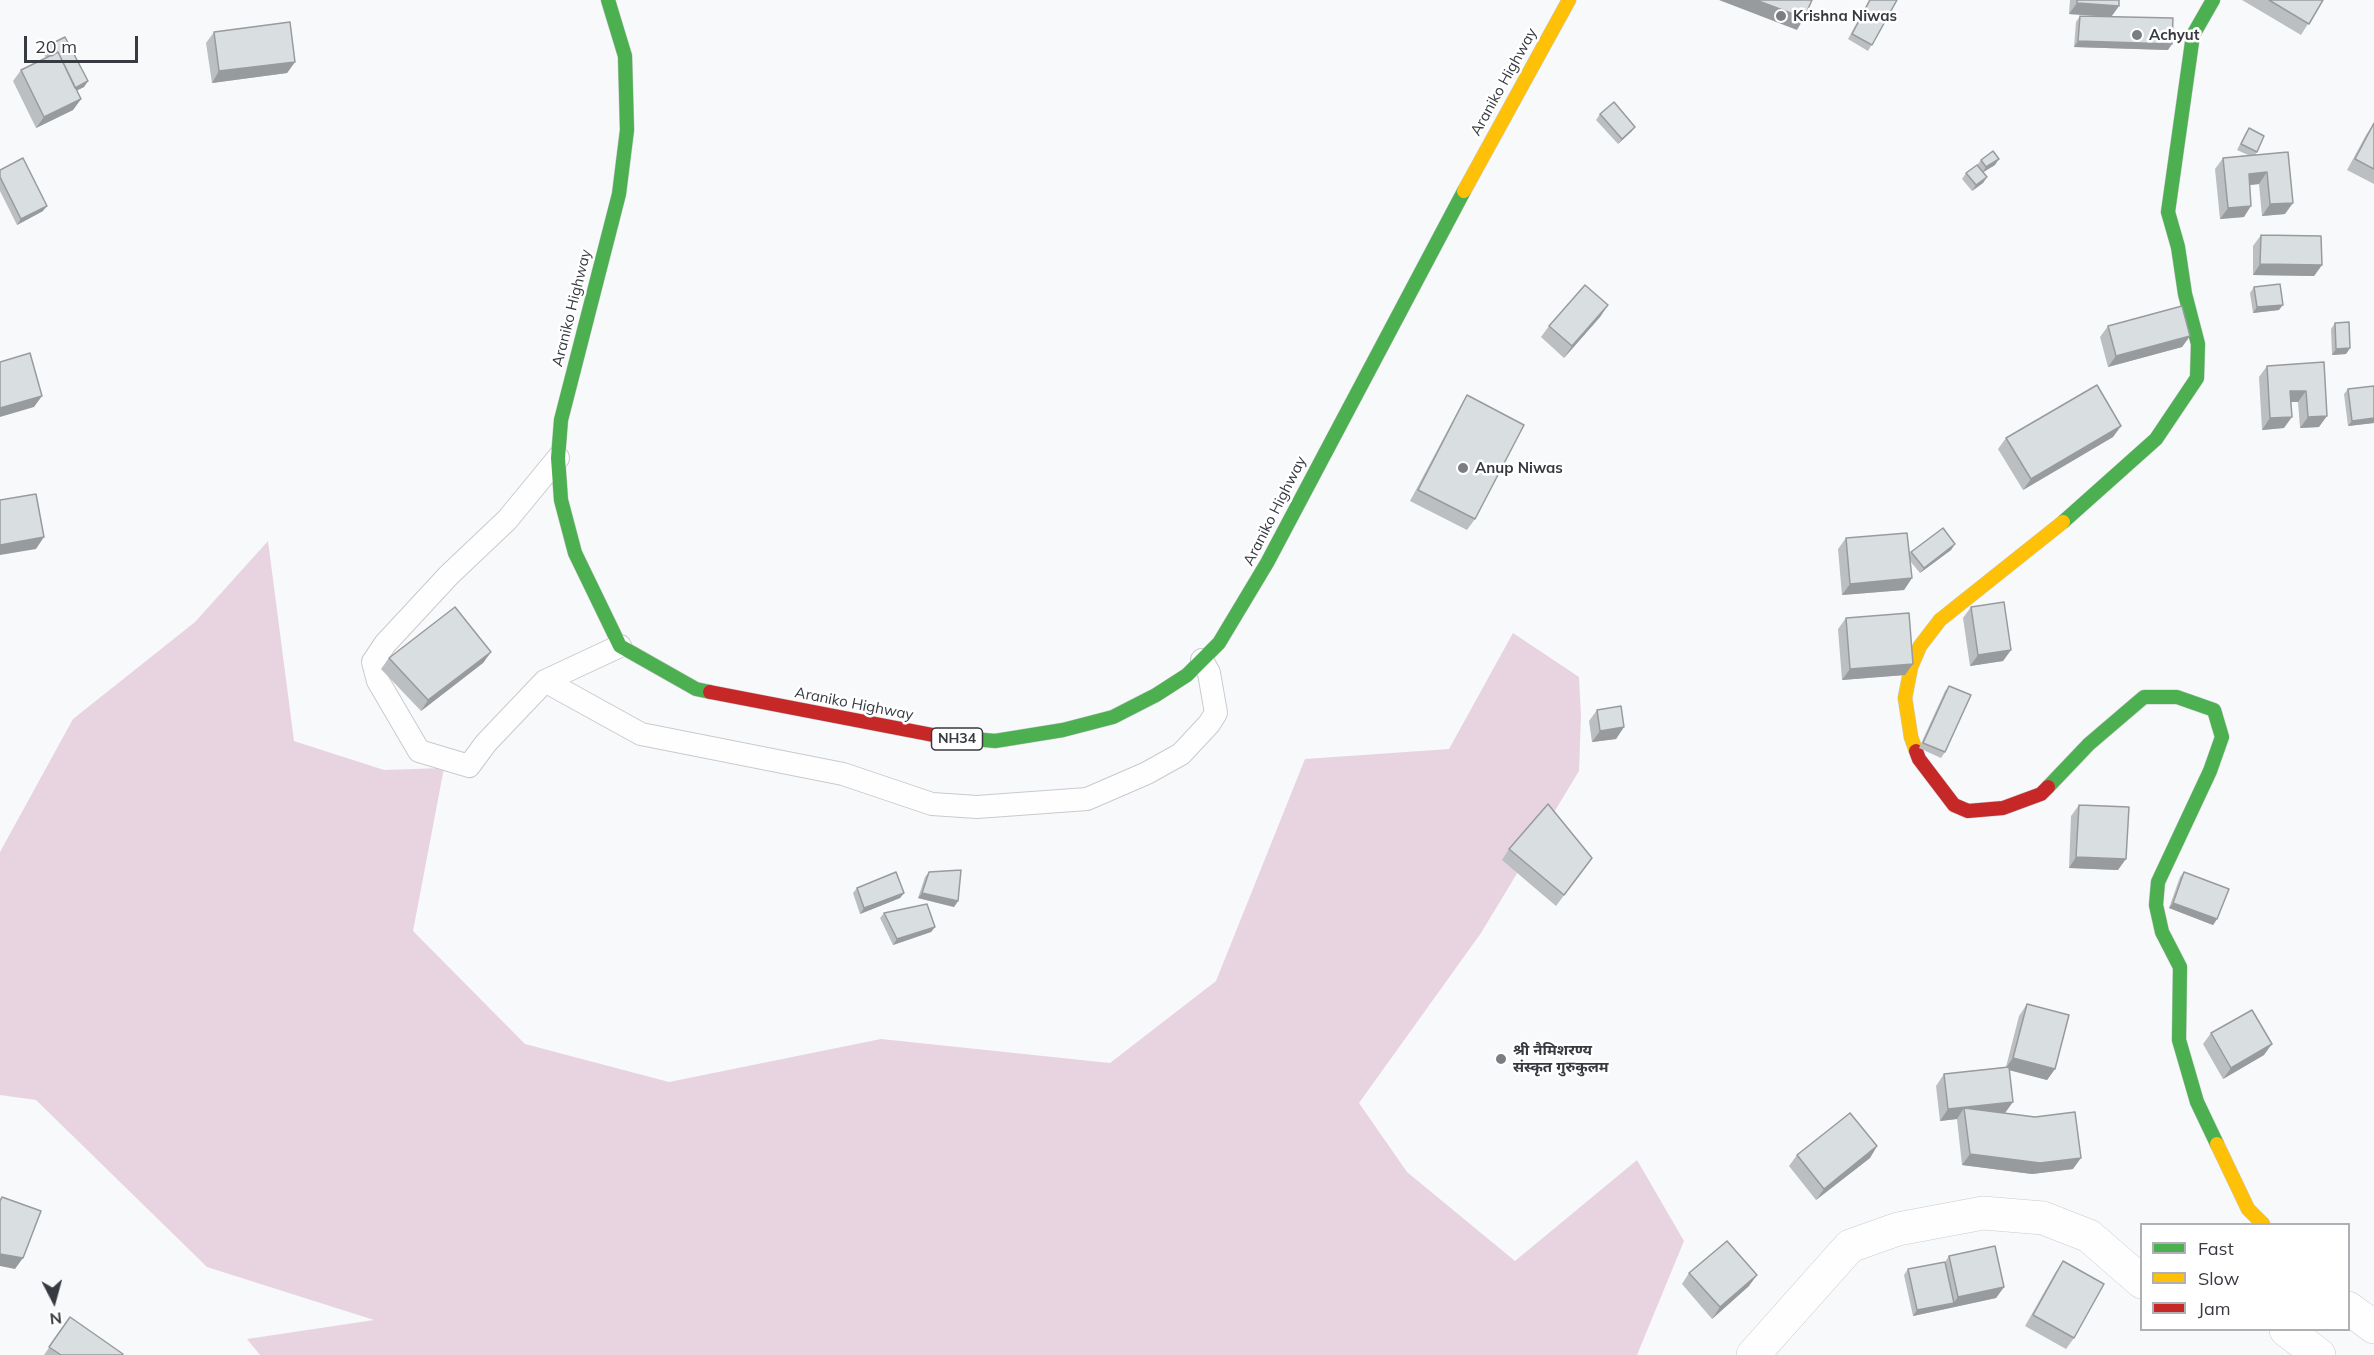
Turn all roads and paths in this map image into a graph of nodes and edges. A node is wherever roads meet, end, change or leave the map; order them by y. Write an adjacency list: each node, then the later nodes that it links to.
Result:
1 (608, 0): 4 (main road, Araniko Highway)
2 (1569, 0): 6 (main road, Araniko Highway / NH34)
3 (2213, 0): 8 (main road)
4 (558, 459): 5 (main road, Araniko Highway); 7 (lane)
5 (621, 646): 6 (main road, Araniko Highway / NH34); 7 (lane)
6 (1202, 660): 7 (lane)
7 (545, 681)
8 (2262, 1223)
9 (2140, 1280): 13 (street)
10 (2350, 1309): 11 (street)
11 (2374, 1326)
12 (2289, 1331): 14 (street)
13 (1753, 1355)
14 (2319, 1355)

